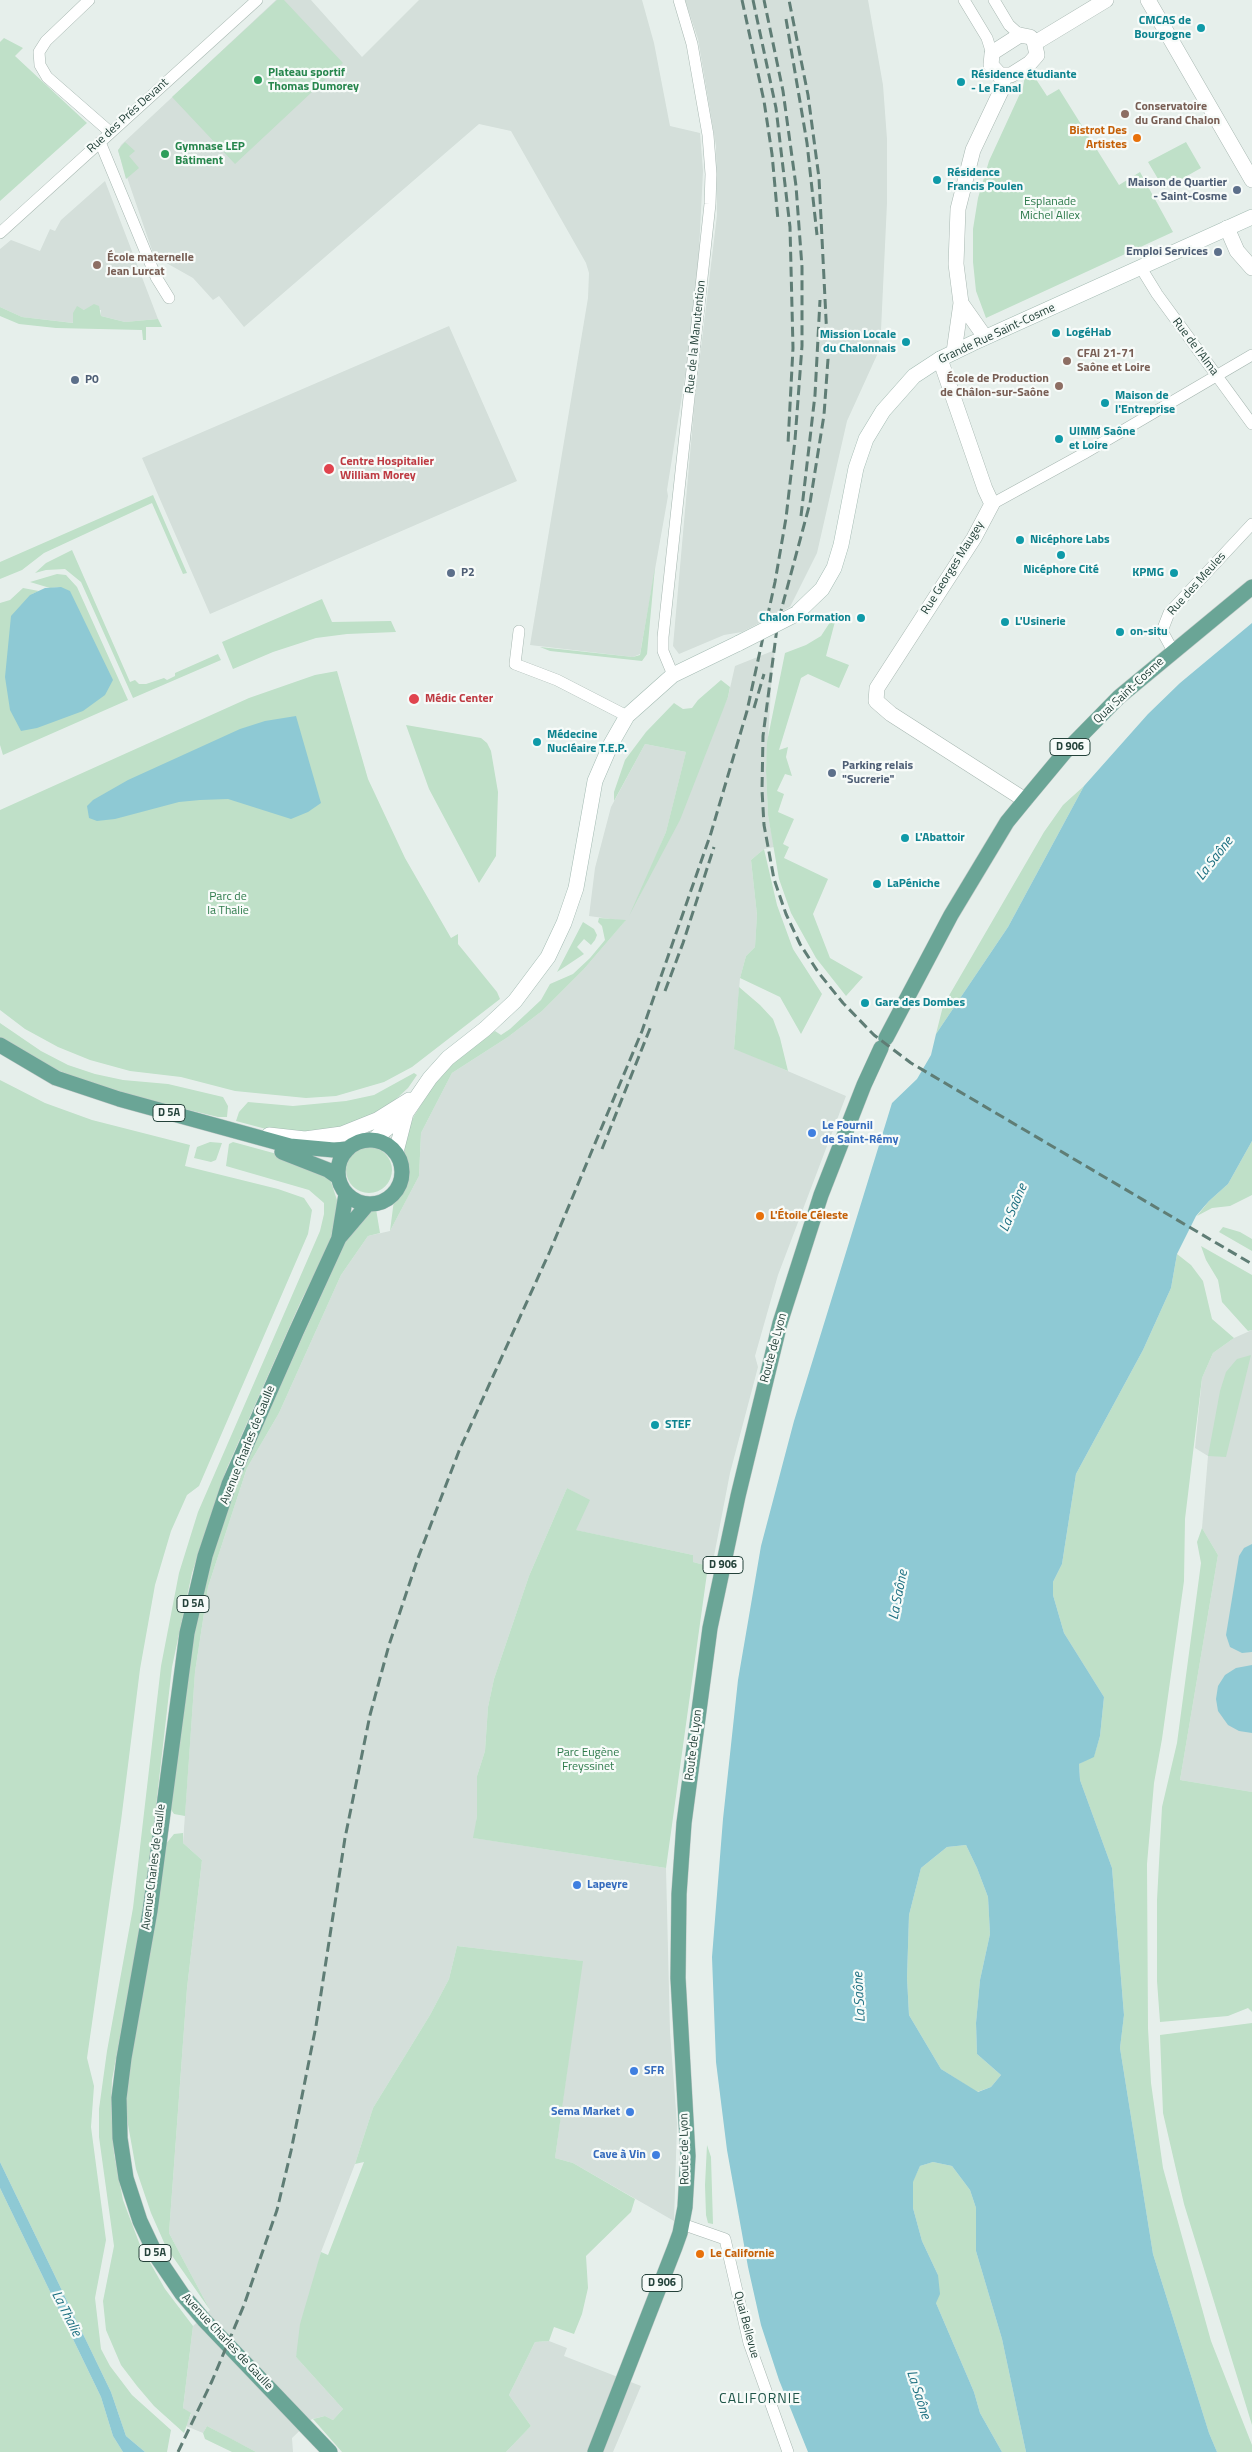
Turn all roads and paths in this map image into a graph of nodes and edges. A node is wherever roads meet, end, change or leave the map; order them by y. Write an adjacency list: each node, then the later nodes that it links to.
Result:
1 (89, 0): 12 (street)
2 (257, 0): 12 (street, Rue des Prés Devant)
3 (680, 0): 33 (street, Rue de la Manutention)
4 (964, 0): 10 (street)
5 (994, 0): 8 (street)
6 (1106, 0): 9 (main road)
7 (1148, 0): 14 (main road)
8 (1020, 35): 9 (main road); 10 (main road)
9 (1035, 42): 11 (main road)
10 (992, 54): 11 (main road)
11 (1000, 75): 21 (main road)
12 (110, 132): 13 (street, Rue des Prés Devant)
13 (100, 142): 17 (street, Rue des Prés Devant); 20 (street)
14 (1252, 180)
15 (1252, 217): 16 (main road, Grande Rue Saint-Cosme)
16 (1227, 228): 18 (main road, Grande Rue Saint-Cosme); 19 (main road)
17 (0, 233)
18 (1141, 268): 22 (main road, Grande Rue Saint-Cosme); 26 (street, Rue de l'Alma)
19 (1252, 268)
20 (169, 298)
21 (961, 302): 22 (main road); 23 (main road)
22 (985, 337): 23 (main road, Grande Rue Saint-Cosme)
23 (954, 352): 25 (main road, Grande Rue Saint-Cosme)
24 (1252, 355): 26 (street)
25 (940, 359): 28 (main road); 33 (main road, Grande Rue Saint-Cosme, bridge)
26 (1217, 376): 27 (street, Rue de l'Alma); 28 (street)
27 (1252, 424)
28 (992, 504): 35 (main road, Rue Georges Maugey)
29 (1252, 524): 32 (street, Rue des Meules)
30 (1252, 587): 32 (main road, Quai Saint-Cosme / D 906)
31 (519, 630): 34 (street)
32 (1173, 650): 35 (main road, Quai Saint-Cosme / D 906)
33 (673, 675): 34 (main road, Grande Rue Saint-Cosme)
34 (626, 716): 39 (main road)
35 (1025, 800): 36 (main road, Quai Saint-Cosme / D 906)
36 (884, 1043): 49 (main road, Route de Lyon / D 906)
37 (0, 1045): 41 (main road, D 5A)
38 (0, 1057): 45 (main road, D 5A)
39 (419, 1093): 40 (main road); 41 (main road)
40 (406, 1113): 42 (main road); 44 (main road)
41 (214, 1126): 43 (main road, D 5A)
42 (373, 1140): 43 (main road); 44 (main road)
43 (348, 1149): 45 (main road)
44 (396, 1152): 47 (main road)
45 (338, 1177): 46 (main road)
46 (346, 1194): 47 (main road); 48 (main road, Avenue Charles de Gaulle / D 5A)
47 (368, 1204): 48 (main road, Avenue Charles de Gaulle / D 5A)
48 (339, 1238): 50 (main road, Avenue Charles de Gaulle / D 5A)
49 (682, 2224): 51 (main road, Route de Lyon / D 906); 52 (street, Quai Bellevue)
50 (330, 2452)
51 (595, 2452)
52 (788, 2452)

